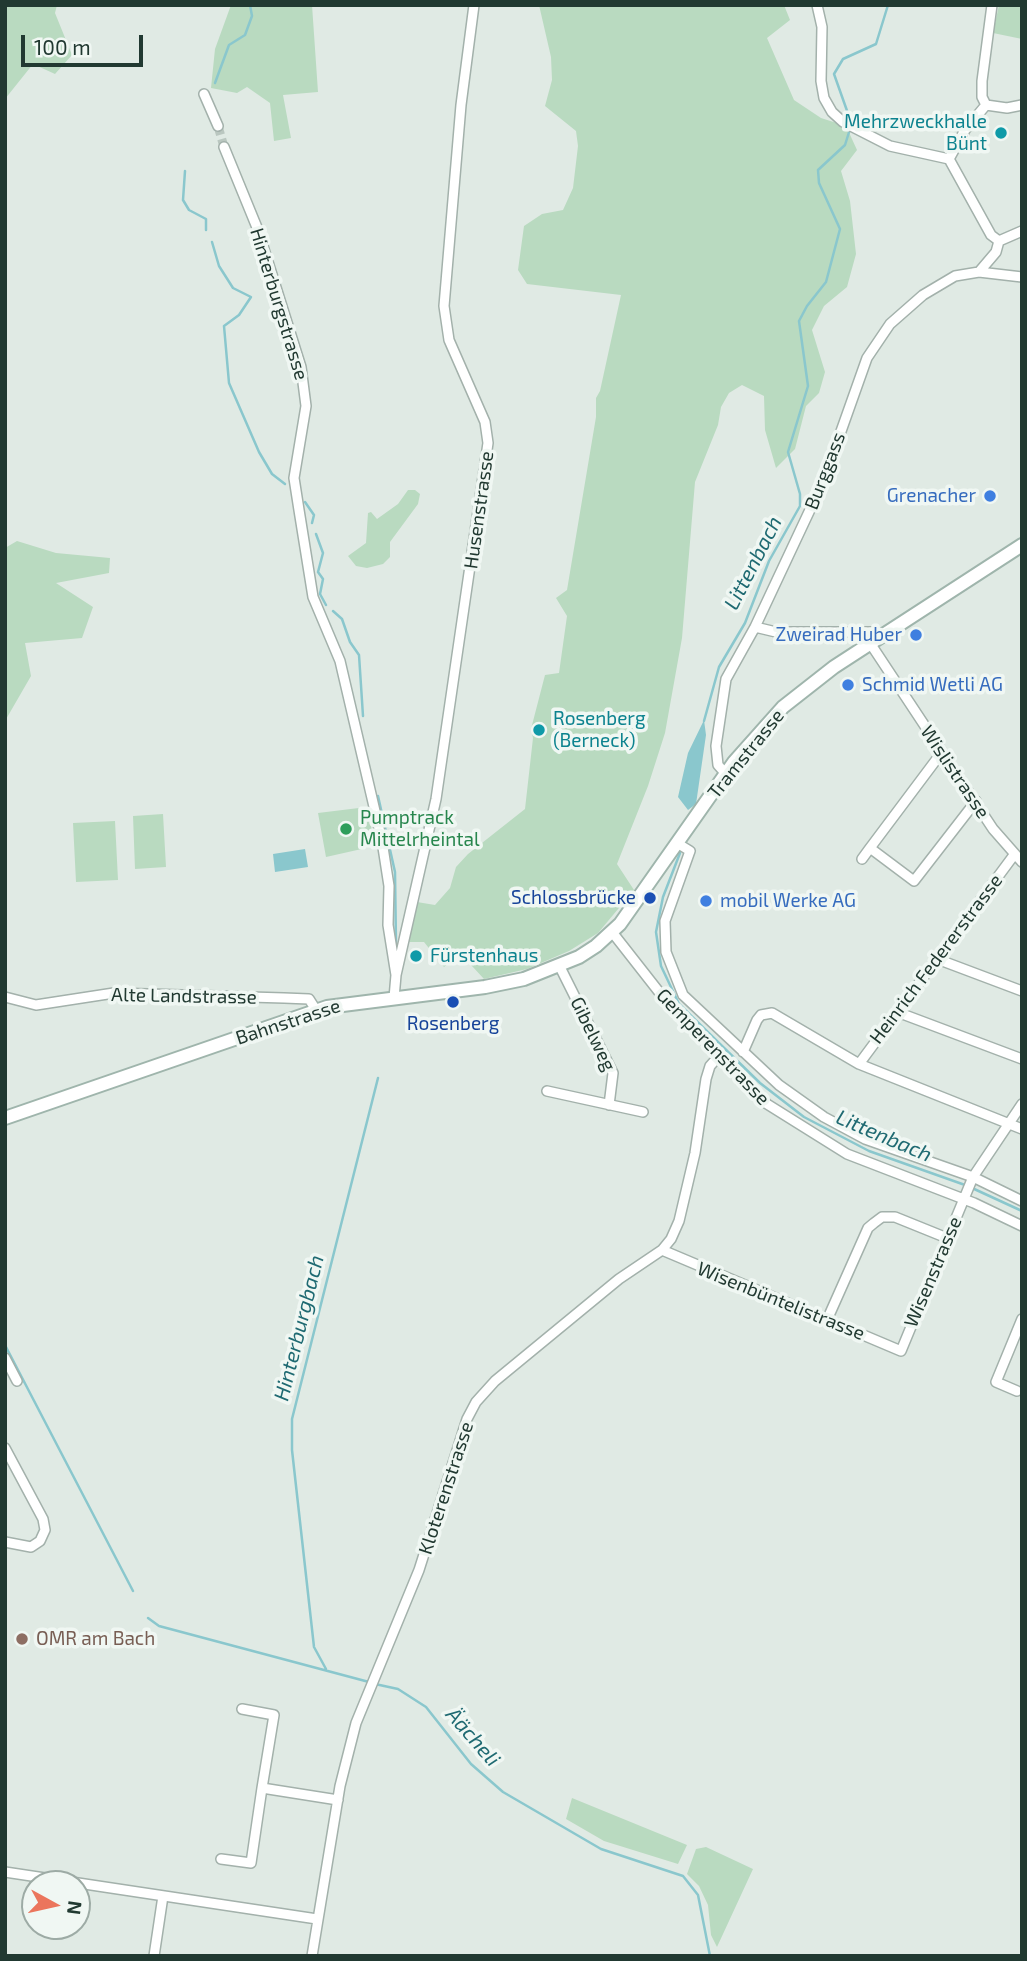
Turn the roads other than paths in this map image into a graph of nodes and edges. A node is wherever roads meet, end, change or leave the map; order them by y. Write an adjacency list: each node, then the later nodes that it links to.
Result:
1 (474, 5): 27 (street, Husenstrasse)
2 (817, 5): 9 (street)
3 (992, 5): 5 (street)
4 (204, 94): 7 (street)
5 (986, 105): 6 (street); 9 (street)
6 (1022, 105)
7 (218, 126)
8 (225, 147): 27 (street, Hinterburgstrasse)
9 (949, 159): 11 (street)
10 (1022, 231): 11 (street)
11 (999, 241): 12 (street)
12 (979, 272): 13 (street, Burggass); 15 (street, Burggass)
13 (1022, 277)
14 (1020, 549): 16 (main road, Tramstrasse)
15 (755, 627): 16 (street); 18 (street, Burggass)
16 (874, 640): 17 (street, Wislistrasse); 18 (main road, Tramstrasse)
17 (942, 752): 19 (street, Wislistrasse); 21 (street)
18 (726, 774): 20 (main road, Tramstrasse)
19 (976, 801): 21 (street); 23 (street, Wislistrasse)
20 (677, 843): 24 (main road, Tramstrasse); 33 (street)
21 (870, 848): 22 (street)
22 (862, 859)
23 (1018, 859): 25 (street, Heinrich Federerstrasse)
24 (612, 932): 26 (main road, Bahnstrasse); 34 (street, Gemperenstrasse)
25 (937, 959): 28 (street); 32 (street, Heinrich Federerstrasse)
26 (559, 965): 30 (main road, Bahnstrasse); 39 (street, Gibelweg)
27 (396, 975): 30 (street, Hinterburgstrasse)
28 (1022, 991)
29 (5, 997): 31 (street, Alte Landstrasse)
30 (394, 998): 31 (main road, Bahnstrasse)
31 (316, 1010): 41 (main road, Bahnstrasse)
32 (897, 1012): 35 (street); 36 (street, Heinrich Federerstrasse)
33 (743, 1052): 36 (street); 44 (street)
34 (716, 1059): 45 (street, Gemperenstrasse); 49 (street, Kloterenstrasse)
35 (1022, 1059)
36 (859, 1064): 42 (street)
37 (547, 1091): 39 (street, Gibelweg)
38 (1022, 1104): 42 (street, Wisenstrasse)
39 (609, 1105): 40 (street, Gibelweg)
40 (643, 1112)
41 (5, 1118)
42 (1008, 1122): 43 (street); 44 (street, Wisenstrasse)
43 (1022, 1129)
44 (972, 1180): 45 (street, Wisenstrasse); 46 (street)
45 (965, 1197): 47 (street, Gemperenstrasse); 48 (street, Wisenstrasse)
46 (1022, 1201)
47 (1022, 1226)
48 (947, 1238): 51 (street); 52 (street, Wisenstrasse)
49 (662, 1250): 51 (street, Wisenbüntelistrasse); 60 (street, Kloterenstrasse)
50 (1022, 1319): 55 (street)
51 (827, 1320): 52 (street, Wisenbüntelistrasse)
52 (901, 1351)
53 (5, 1358): 54 (street)
54 (17, 1381)
55 (1017, 1391)
56 (5, 1448): 57 (street)
57 (5, 1542)
58 (242, 1709): 59 (street)
59 (262, 1788): 60 (street); 61 (street)
60 (338, 1800): 64 (street, Kloterenstrasse)
61 (220, 1858)
62 (5, 1872): 63 (street)
63 (163, 1896): 64 (street); 65 (street)
64 (317, 1919): 66 (street, Kloterenstrasse)
65 (154, 1956)
66 (312, 1956)

